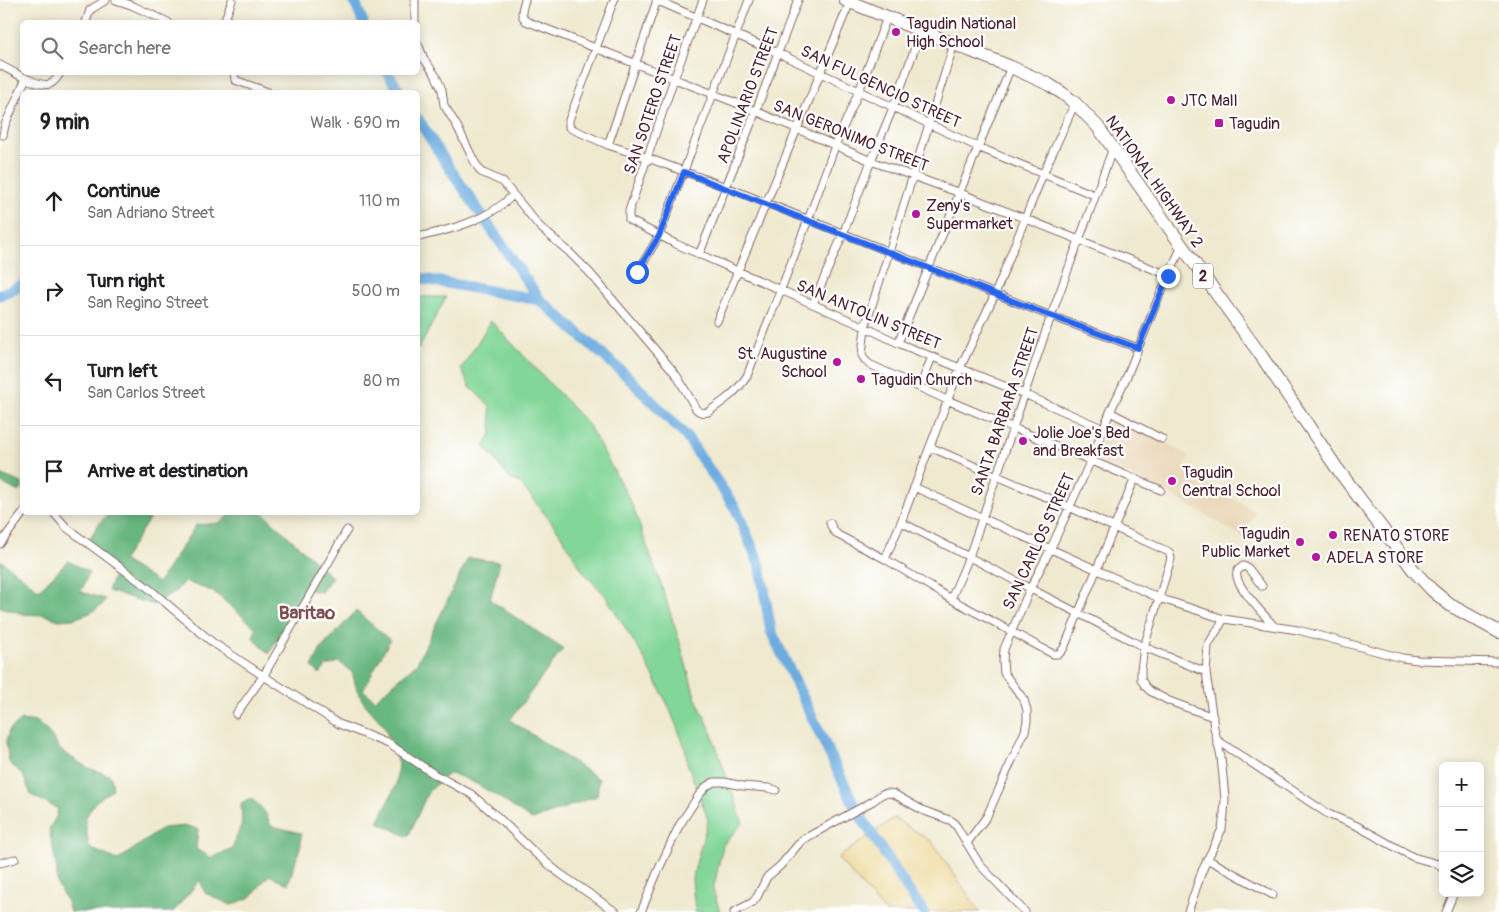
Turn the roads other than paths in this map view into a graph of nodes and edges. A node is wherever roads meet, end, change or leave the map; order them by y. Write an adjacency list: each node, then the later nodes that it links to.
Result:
1 (106, 0): 14 (street)
2 (116, 0): 15 (street)
3 (232, 0): 16 (street)
4 (416, 0): 17 (street)
5 (525, 0): 22 (street, SAN GERONIMO STREET)
6 (614, 0): 22 (street)
7 (657, 0): 13 (street, SAN FULGENCIO STREET); 24 (street)
8 (703, 0): 13 (street, SAN SOTERO STREET)
9 (749, 0): 19 (street)
10 (798, 0): 23 (street, APOLINARIO STREET)
11 (848, 1): 12 (highway, NATIONAL HIGHWAY 2 / 2); 27 (street)
12 (887, 17): 18 (highway, NATIONAL HIGHWAY 2 / 2); 35 (street)
13 (697, 18): 19 (street, SAN FULGENCIO STREET); 31 (street, SAN SOTERO STREET)
14 (87, 20)
15 (164, 20)
16 (225, 20)
17 (415, 20)
18 (921, 32): 20 (highway, NATIONAL HIGHWAY 2 / 2); 38 (street)
19 (735, 35): 23 (street, SAN FULGENCIO STREET); 36 (street)
20 (954, 44): 26 (highway, NATIONAL HIGHWAY 2 / 2); 40 (street)
21 (420, 49): 54 (street)
22 (597, 49): 24 (street, SAN GERONIMO STREET); 43 (street)
23 (778, 53): 27 (street, SAN FULGENCIO STREET); 39 (street, APOLINARIO STREET)
24 (636, 64): 31 (street, SAN GERONIMO STREET); 43 (street)
25 (0, 65): 30 (street)
26 (1011, 67): 37 (highway, NATIONAL HIGHWAY 2 / 2); 45 (street)
27 (820, 73): 35 (street, SAN FULGENCIO STREET); 41 (street)
28 (59, 75): 30 (street)
29 (234, 75): 33 (street)
30 (26, 78): 32 (street)
31 (674, 79): 36 (street, SAN GERONIMO STREET); 47 (street, SAN SOTERO STREET)
32 (21, 90)
33 (262, 90)
34 (20, 91): 42 (street)
35 (859, 91): 38 (street, SAN FULGENCIO STREET); 44 (street)
36 (713, 94): 39 (street, SAN GERONIMO STREET); 49 (street)
37 (1075, 104): 46 (highway, NATIONAL HIGHWAY 2 / 2); 50 (street)
38 (894, 106): 40 (street, SAN FULGENCIO STREET); 48 (street)
39 (756, 112): 41 (street, SAN GERONIMO STREET); 52 (street, APOLINARIO STREET)
40 (928, 123): 45 (street, SAN FULGENCIO STREET); 51 (street)
41 (796, 128): 44 (street, SAN GERONIMO STREET); 56 (street)
42 (3, 135)
43 (608, 145): 47 (street)
44 (834, 146): 48 (street, SAN GERONIMO STREET); 59 (street)
45 (978, 147): 50 (street, SAN FULGENCIO STREET); 53 (street)
46 (1113, 148): 55 (street, SANTA BARBARA STREET); 64 (highway, NATIONAL HIGHWAY 2 / 2)
47 (648, 158): 49 (street); 57 (street, SAN SOTERO STREET)
48 (871, 161): 51 (street, SAN GERONIMO STREET); 60 (street)
49 (684, 172): 52 (street); 61 (street)
50 (1043, 174): 55 (street, SAN FULGENCIO STREET); 58 (street)
51 (913, 175): 53 (street, SAN GERONIMO STREET); 65 (street)
52 (726, 188): 56 (street); 66 (street, APOLINARIO STREET)
53 (960, 192): 58 (street, SAN GERONIMO STREET); 67 (street)
54 (513, 195): 62 (street); 71 (street)
55 (1094, 195): 63 (street, SANTA BARBARA STREET)
56 (766, 203): 59 (street); 68 (street)
57 (628, 217): 61 (street, SAN ANTOLIN STREET)
58 (1026, 218): 63 (street, SAN GERONIMO STREET); 72 (street)
59 (808, 220): 60 (street); 71 (street)
60 (843, 234): 65 (street); 73 (street)
61 (659, 236): 66 (street, SAN ANTOLIN STREET); 69 (street)
62 (420, 237)
63 (1079, 240): 70 (street, SAN GERONIMO STREET); 74 (street, SANTA BARBARA STREET)
64 (1182, 246): 70 (street, SAN CARLOS STREET); 115 (highway, NATIONAL HIGHWAY 2 / 2)
65 (889, 252): 67 (street); 76 (street)
66 (700, 255): 68 (street, SAN ANTOLIN STREET)
67 (930, 268): 72 (street); 77 (street)
68 (738, 271): 71 (street, SAN ANTOLIN STREET); 75 (street)
69 (637, 272)
70 (1168, 276): 78 (street, SAN CARLOS STREET)
71 (781, 291): 73 (street, SAN ANTOLIN STREET)
72 (994, 294): 74 (street); 80 (street)
73 (813, 304): 76 (street, SAN ANTOLIN STREET)
74 (1051, 316): 78 (street); 82 (street, SANTA BARBARA STREET)
75 (717, 321)
76 (864, 327): 77 (street, SAN ANTOLIN STREET); 81 (street)
77 (898, 343): 79 (street, SAN ANTOLIN STREET)
78 (1138, 348): 84 (street, SAN CARLOS STREET)
79 (932, 357): 80 (street, SAN ANTOLIN STREET); 81 (street)
80 (960, 368): 82 (street, SAN ANTOLIN STREET); 83 (street)
81 (920, 387): 83 (street)
82 (1024, 394): 85 (street, SANTA BARBARA STREET); 86 (street, SAN ANTOLIN STREET)
83 (947, 400): 85 (street); 88 (street)
84 (1110, 412): 86 (street, SAN CARLOS STREET); 87 (street)
85 (1013, 428): 89 (street); 90 (street, SANTA BARBARA STREET)
86 (1104, 429): 89 (street, SAN CARLOS STREET)
87 (1162, 439)
88 (930, 447): 90 (street); 92 (street)
89 (1091, 460): 91 (street); 94 (street, SAN CARLOS STREET)
90 (996, 474): 94 (street); 97 (street, SANTA BARBARA STREET)
91 (1136, 478): 93 (street); 100 (street)
92 (914, 486): 97 (street); 98 (street)
93 (1161, 490)
94 (1069, 506): 100 (street); 103 (street, SAN CARLOS STREET)
95 (22, 515): 102 (street)
96 (56, 515): 119 (street)
97 (982, 516): 103 (street); 104 (street, SANTA BARBARA STREET)
98 (901, 522): 104 (street); 105 (street)
99 (830, 523): 105 (street)
100 (1115, 527): 106 (street); 109 (street)
101 (347, 530): 119 (street)
102 (0, 544)
103 (1051, 548): 106 (street); 108 (street, SAN CARLOS STREET)
104 (969, 557): 108 (street); 110 (street, SANTA BARBARA STREET)
105 (885, 559): 110 (street)
106 (1097, 570): 109 (street); 111 (street)
107 (1262, 586): 113 (street)
108 (1030, 589): 111 (street); 114 (street, SAN CARLOS STREET)
109 (1160, 598): 112 (street); 116 (street)
110 (951, 600): 114 (street)
111 (1078, 614): 114 (street); 116 (street)
112 (1224, 619): 113 (street); 118 (street)
113 (1273, 625): 117 (street)
114 (1011, 632): 124 (street, SAN CARLOS STREET)
115 (1499, 632)
116 (1144, 647): 118 (street); 121 (street)
117 (1499, 662)
118 (1206, 672): 121 (street)
119 (264, 675): 120 (street); 131 (street)
120 (236, 714)
121 (1213, 717): 122 (street)
122 (1217, 740): 126 (street); 128 (street)
123 (776, 790): 132 (street)
124 (967, 844): 133 (street); 134 (street)
125 (15, 859): 127 (street)
126 (1207, 859): 129 (street); 135 (street)
127 (0, 863)
128 (1439, 865)
129 (1273, 895)
130 (1452, 897): 136 (street)
131 (616, 912)
132 (641, 912)
133 (734, 912)
134 (1025, 912)
135 (1188, 912)
136 (1446, 912)

